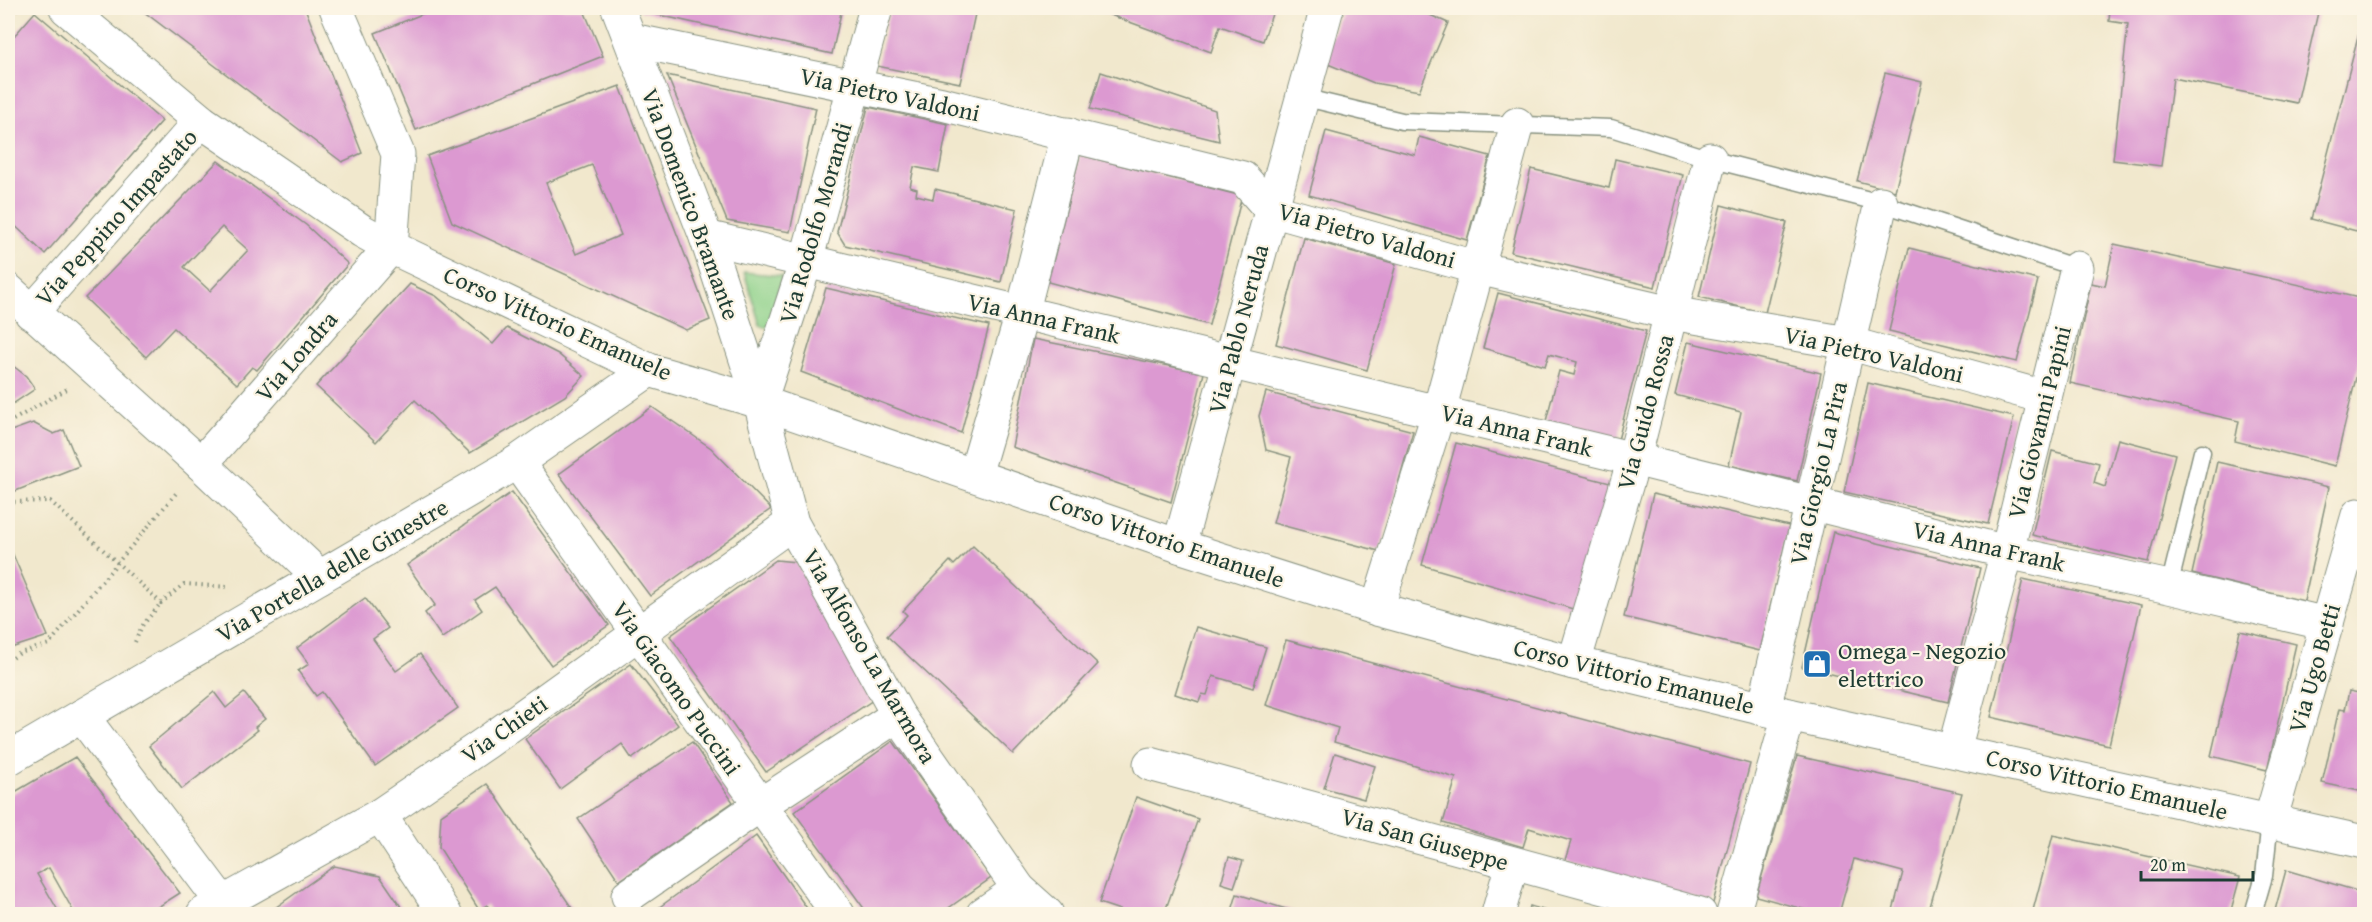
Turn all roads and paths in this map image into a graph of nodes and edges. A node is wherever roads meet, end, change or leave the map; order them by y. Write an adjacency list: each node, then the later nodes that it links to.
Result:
1 (18, 8): 7 (path)
2 (66, 8): 11 (street, Corso Vittorio Emanuele)
3 (336, 8): 18 (street)
4 (618, 8): 8 (street, Via Domenico Bramante)
5 (876, 8): 9 (street, Via Rodolfo Morandi)
6 (1327, 8): 10 (street, Via Pablo Neruda)
7 (8, 19)
8 (631, 40): 9 (street, Via Pietro Valdoni); 17 (street, Via Domenico Bramante)
9 (855, 85): 13 (street, Via Pietro Valdoni); 19 (street, Via Rodolfo Morandi)
10 (1302, 97): 12 (lane); 16 (street, Via Pablo Neruda)
11 (201, 121): 18 (street, Corso Vittorio Emanuele); 22 (street, Via Peppino Impastato)
12 (1516, 124): 14 (lane); 20 (street)
13 (1068, 134): 16 (street, Via Pietro Valdoni); 24 (street)
14 (1710, 159): 15 (lane); 23 (street, Via Guido Rossa)
15 (1881, 202): 21 (lane); 25 (street, Via Giorgio La Pira)
16 (1271, 210): 20 (street, Via Pietro Valdoni); 26 (street, Via Pablo Neruda)
17 (706, 237): 19 (street, Via Anna Frank); 30 (street, Via Domenico Bramante)
18 (391, 247): 27 (street, Corso Vittorio Emanuele); 36 (street, Via Londra)
19 (806, 261): 24 (street, Via Anna Frank); 30 (street, Via Rodolfo Morandi)
20 (1478, 268): 23 (street, Via Pietro Valdoni); 31 (street)
21 (2077, 268): 29 (street, Via Giovanni Papini)
22 (14, 297): 28 (street)
23 (1671, 313): 25 (street, Via Pietro Valdoni); 34 (street, Via Guido Rossa)
24 (1022, 314): 26 (street, Via Anna Frank); 37 (street)
25 (1848, 343): 29 (street, Via Pietro Valdoni); 39 (street, Via Giorgio La Pira)
26 (1230, 362): 31 (street, Via Anna Frank); 42 (street, Via Pablo Neruda)
27 (649, 370): 30 (street, Corso Vittorio Emanuele); 35 (street, Via Portella delle Ginestre)
28 (97, 371): 32 (path); 36 (street)
29 (2044, 398): 43 (street, Via Giovanni Papini)
30 (760, 402): 37 (street, Corso Vittorio Emanuele); 41 (street, Via Alfonso La Marmora)
31 (1439, 411): 34 (street, Via Anna Frank); 48 (street)
32 (8, 423)
33 (2202, 452): 46 (lane)
34 (1634, 459): 39 (street, Via Anna Frank); 52 (street, Via Guido Rossa)
35 (517, 462): 45 (street, Via Portella delle Ginestre); 50 (street, Via Giacomo Puccini)
36 (201, 464): 44 (path); 45 (street)
37 (975, 475): 42 (street, Corso Vittorio Emanuele)
38 (8, 502): 44 (path)
39 (1811, 503): 43 (street, Via Anna Frank); 53 (street, Via Giorgio La Pira)
40 (2358, 515): 49 (street, Via Ugo Betti)
41 (792, 523): 50 (street, Via Chieti); 54 (street, Via Alfonso La Marmora)
42 (1179, 546): 48 (street, Corso Vittorio Emanuele)
43 (2007, 552): 46 (street, Via Anna Frank); 56 (street, Via Giovanni Papini)
44 (117, 562): 47 (path); 51 (path)
45 (320, 577): 47 (street, Via Portella delle Ginestre)
46 (2169, 587): 49 (street, Via Anna Frank)
47 (265, 609): 55 (street, Via Portella delle Ginestre)
48 (1377, 609): 52 (street, Corso Vittorio Emanuele)
49 (2327, 624): 61 (street, Via Ugo Betti)
50 (639, 633): 59 (street, Via Giacomo Puccini); 60 (street, Via Chieti)
51 (8, 661)
52 (1574, 663): 53 (street, Corso Vittorio Emanuele)
53 (1777, 712): 56 (street, Corso Vittorio Emanuele); 73 (street, Via Giorgio La Pira)
54 (898, 715): 59 (street); 64 (street, Via Alfonso La Marmora)
55 (82, 716): 57 (street, Via Portella delle Ginestre); 66 (street)
56 (1954, 750): 61 (street, Corso Vittorio Emanuele)
57 (8, 759)
58 (1150, 764): 63 (street, Via San Giuseppe)
59 (760, 805): 65 (street); 68 (street, Via Giacomo Puccini)
60 (380, 815): 66 (street, Via Chieti); 67 (street)
61 (2270, 821): 62 (street, Corso Vittorio Emanuele); 74 (lane)
62 (2364, 842)
63 (1512, 864): 71 (street); 72 (street, Via San Giuseppe)
64 (1019, 889): 69 (street); 70 (street, Via Alfonso La Marmora)
65 (628, 896)
66 (219, 911)
67 (445, 915)
68 (838, 915)
69 (983, 915)
70 (1047, 915)
71 (1498, 915)
72 (1700, 915)
73 (1733, 915)
74 (2253, 915)

